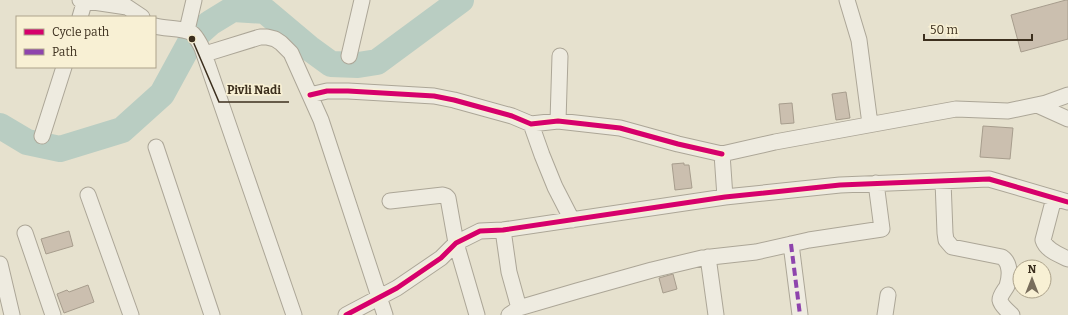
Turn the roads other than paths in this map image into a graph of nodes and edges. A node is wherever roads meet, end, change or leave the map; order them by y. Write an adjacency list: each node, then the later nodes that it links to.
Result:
1 (83, 0): 5 (street); 6 (street)
2 (194, 0): 8 (street)
3 (362, 0): 10 (street)
4 (847, 0): 19 (street)
5 (80, 16)
6 (140, 16)
7 (156, 26): 8 (street)
8 (191, 33): 9 (street)
9 (203, 51): 13 (street); 44 (street)
10 (349, 56)
11 (560, 56): 17 (street)
12 (64, 68): 20 (street)
13 (310, 95): 18 (street); 38 (street)
14 (1068, 95): 15 (street)
15 (1037, 105): 16 (street); 19 (street)
16 (1068, 119)
17 (558, 122): 18 (street); 22 (street)
18 (531, 124): 29 (street)
19 (870, 124): 22 (street)
20 (42, 136)
21 (156, 148): 43 (street)
22 (722, 154): 26 (street)
23 (942, 181): 24 (street); 27 (street); 51 (street)
24 (876, 183): 26 (street); 33 (street)
25 (88, 195): 42 (street)
26 (725, 197): 29 (street)
27 (1061, 200): 35 (street)
28 (390, 201): 32 (street)
29 (572, 220): 30 (street)
30 (503, 230): 32 (street); 39 (street)
31 (25, 233): 41 (street)
32 (456, 243): 38 (street); 47 (street)
33 (791, 244): 34 (street); 49 (street)
34 (708, 257): 39 (street); 48 (street)
35 (1068, 260)
36 (0, 264): 40 (street)
37 (888, 295): 50 (street)
38 (379, 297): 45 (street); 46 (street)
39 (514, 312)
40 (12, 315)
41 (53, 315)
42 (131, 315)
43 (212, 315)
44 (294, 315)
45 (346, 315)
46 (385, 315)
47 (477, 315)
48 (716, 315)
49 (800, 315)
50 (885, 315)
51 (1012, 315)

